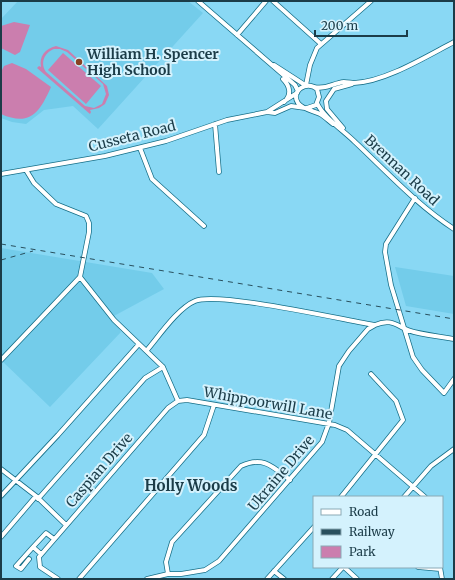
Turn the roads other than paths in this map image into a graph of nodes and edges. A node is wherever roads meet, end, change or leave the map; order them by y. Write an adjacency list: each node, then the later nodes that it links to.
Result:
1 (198, 1): 5 (street)
2 (266, 1): 5 (street)
3 (273, 1): 7 (street)
4 (371, 1): 7 (street)
5 (237, 35): 8 (street)
6 (454, 42): 11 (street)
7 (321, 44): 10 (street)
8 (264, 59): 9 (street); 12 (street)
9 (275, 69): 15 (street); 17 (street)
10 (310, 71): 12 (street); 13 (street)
11 (354, 83): 13 (street); 14 (street)
12 (306, 85): 13 (street); 15 (street)
13 (314, 87): 16 (street)
14 (334, 89): 16 (street); 22 (street)
15 (297, 92): 17 (street, Cusseta Road); 18 (street)
16 (318, 101): 18 (street); 21 (street, Brennan Road)
17 (284, 102): 19 (street, Cusseta Road)
18 (306, 108): 19 (street, Cusseta Road); 21 (street, Brennan Road)
19 (267, 112): 20 (street, Cusseta Road)
20 (215, 124): 23 (street, Cusseta Road); 25 (street)
21 (336, 125): 22 (street, Brennan Road)
22 (351, 138): 27 (street, Brennan Road)
23 (140, 148): 24 (street, Cusseta Road); 28 (street)
24 (26, 170): 26 (street, Cusseta Road); 30 (street)
25 (219, 172)
26 (1, 174)
27 (415, 198): 29 (street, Brennan Road); 32 (street)
28 (204, 226)
29 (454, 229)
30 (80, 277): 34 (street); 36 (street)
31 (375, 325): 32 (street); 35 (street); 42 (street, Ukraine Drive)
32 (404, 328): 33 (street); 39 (street)
33 (454, 339)
34 (139, 344): 35 (street); 46 (street)
35 (147, 350): 37 (street)
36 (1, 360)
37 (163, 367): 40 (street); 53 (street)
38 (371, 374): 44 (street)
39 (454, 379)
40 (178, 400): 41 (street, Whippoorwill Lane); 54 (street, Caspian Drive)
41 (214, 405): 42 (street, Whippoorwill Lane); 67 (street)
42 (329, 423): 44 (street, Whippoorwill Lane); 47 (street, Ukraine Drive)
43 (454, 449): 48 (street)
44 (375, 454): 48 (street, Whippoorwill Lane); 50 (street)
45 (1, 469): 46 (street)
46 (17, 480): 49 (street); 53 (street)
47 (290, 480): 65 (street, Ukraine Drive); 65 (street)
48 (413, 487): 51 (street); 52 (street, Whippoorwill Lane)
49 (1, 496)
50 (342, 496)
51 (405, 496)
52 (424, 496)
53 (37, 498): 54 (street); 56 (street)
54 (66, 525): 57 (street, Caspian Drive)
55 (313, 529): 64 (street)
56 (1, 537)
57 (54, 539): 58 (street); 59 (street, Caspian Drive)
58 (33, 547): 59 (street); 60 (street)
59 (40, 555): 66 (street)
60 (29, 559)
61 (343, 568): 71 (street)
62 (345, 568): 72 (street)
63 (440, 568): 73 (street)
64 (274, 571): 69 (street); 70 (street)
65 (168, 574): 68 (street, Ukraine Drive)
66 (58, 579)
67 (79, 579)
68 (147, 579)
69 (267, 579)
70 (284, 579)
71 (332, 579)
72 (357, 579)
73 (442, 579)

